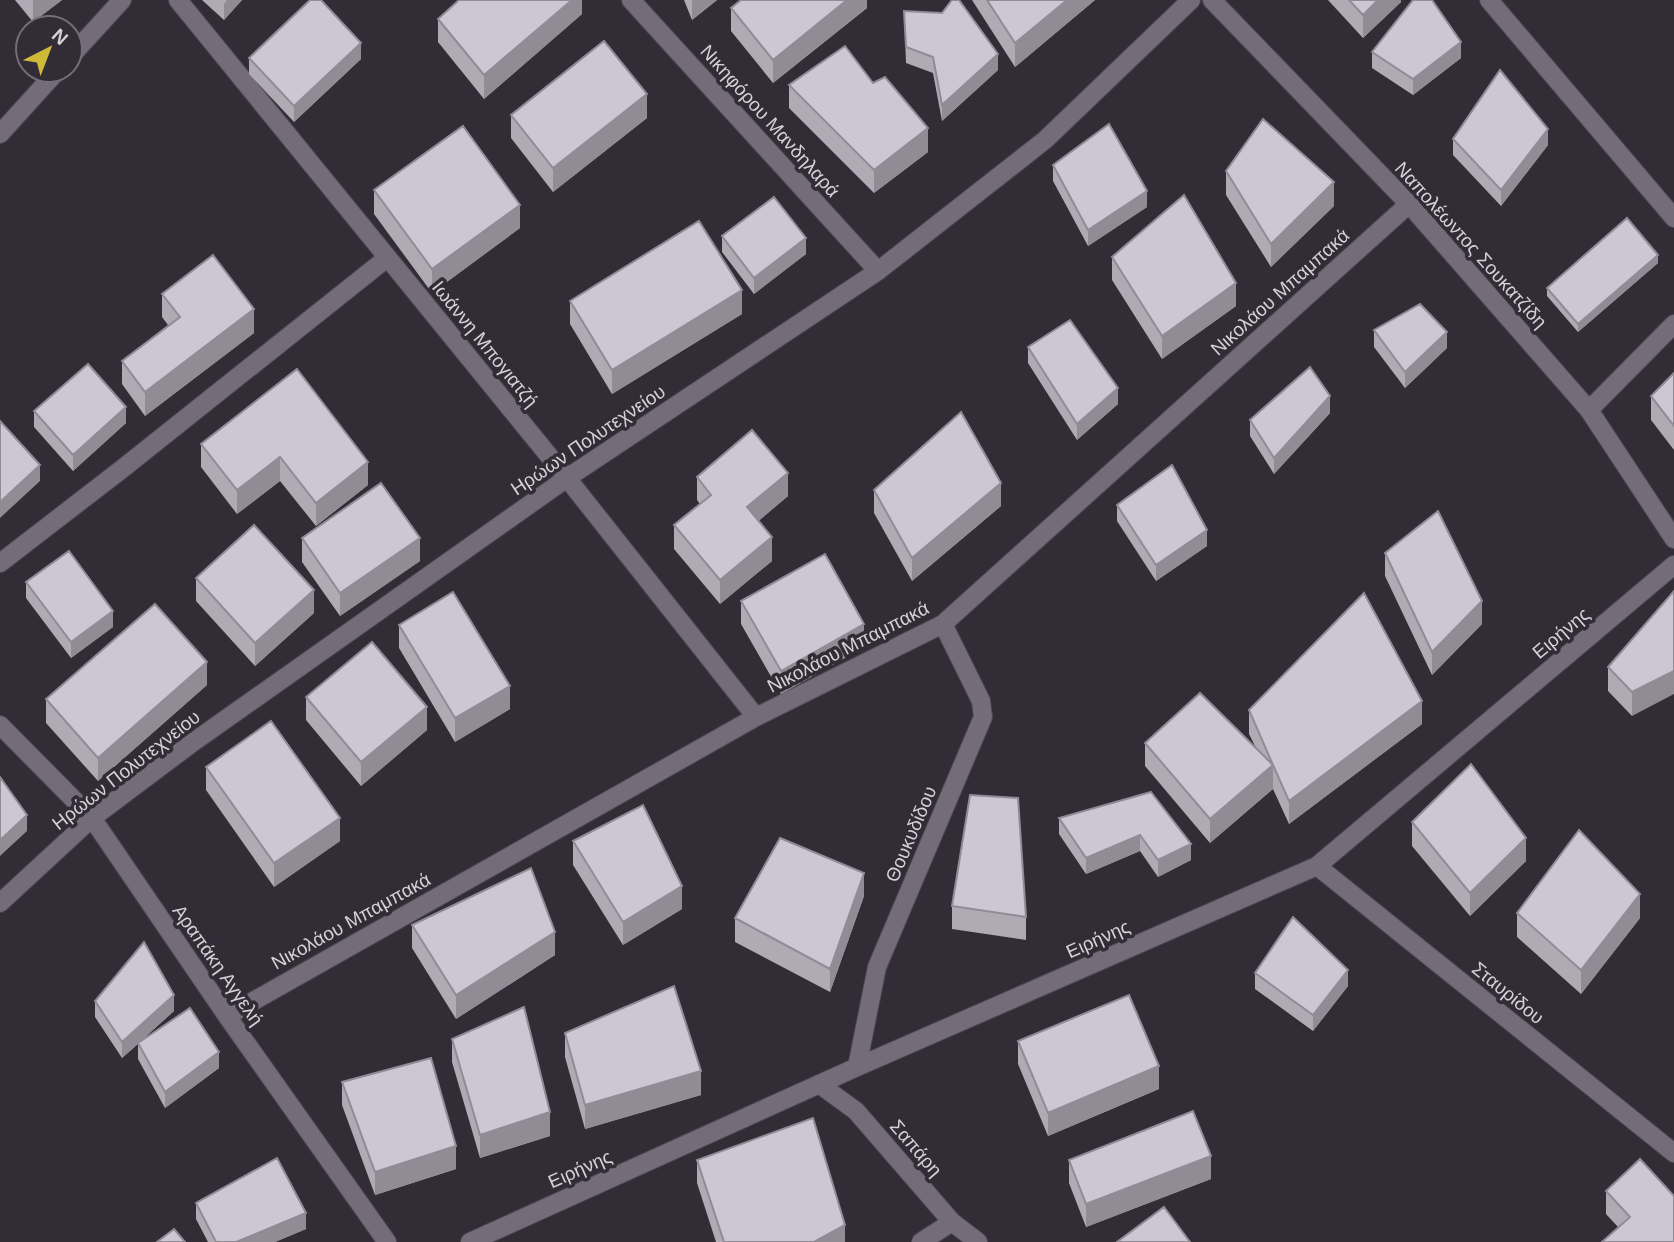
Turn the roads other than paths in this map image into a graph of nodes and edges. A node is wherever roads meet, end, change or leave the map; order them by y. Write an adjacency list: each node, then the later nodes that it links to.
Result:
1 (122, 0): 7 (street)
2 (178, 0): 12 (street, Ιωάννη Μπογιατζή)
3 (631, 0): 13 (street, Νικηφόρου Μανδηλαρά)
4 (1191, 0): 13 (street, Ηρώων Πολυτεχνείου)
5 (1212, 0): 10 (street, Ναπολέωντος Σουκατζίδη)
6 (1489, 0): 11 (street)
7 (84, 42)
8 (45, 84): 9 (street)
9 (0, 134)
10 (1409, 205): 15 (street, Ναπολέωντος Σουκατζίδη); 20 (street, Νικολάου Μπαμπακά)
11 (1674, 218)
12 (387, 258): 16 (street, Ιωάννη Μπογιατζή); 18 (street)
13 (878, 271): 16 (street, Ηρώων Πολυτεχνείου)
14 (1674, 324): 15 (street)
15 (1589, 410): 17 (street, Ναπολέωντος Σουκατζίδη)
16 (567, 478): 21 (street, Ιωάννη Μπογιατζή); 23 (street, Ηρώων Πολυτεχνείου)
17 (1674, 539)
18 (0, 563)
19 (1674, 565): 24 (street, Ειρήνης)
20 (943, 624): 21 (street, Νικολάου Μπαμπακά); 27 (street, Θουκυδίδου)
21 (756, 717): 26 (street, Νικολάου Μπαμπακά)
22 (0, 725): 23 (street, Αραπάκη Αγγελή)
23 (92, 818): 25 (street, Ηρώων Πολυτεχνείου); 26 (street, Αραπάκη Αγγελή)
24 (1317, 866): 27 (street, Ειρήνης); 29 (street, Σταυρίδου)
25 (0, 903)
26 (227, 1016): 31 (street, Αραπάκη Αγγελή)
27 (857, 1067): 28 (street, Ειρήνης)
28 (819, 1084): 30 (street, Σαπάρη); 32 (street, Ειρήνης)
29 (1674, 1153)
30 (952, 1222): 33 (street); 34 (street, Σαπάρη)
31 (387, 1242)
32 (470, 1242)
33 (921, 1242)
34 (978, 1242)

